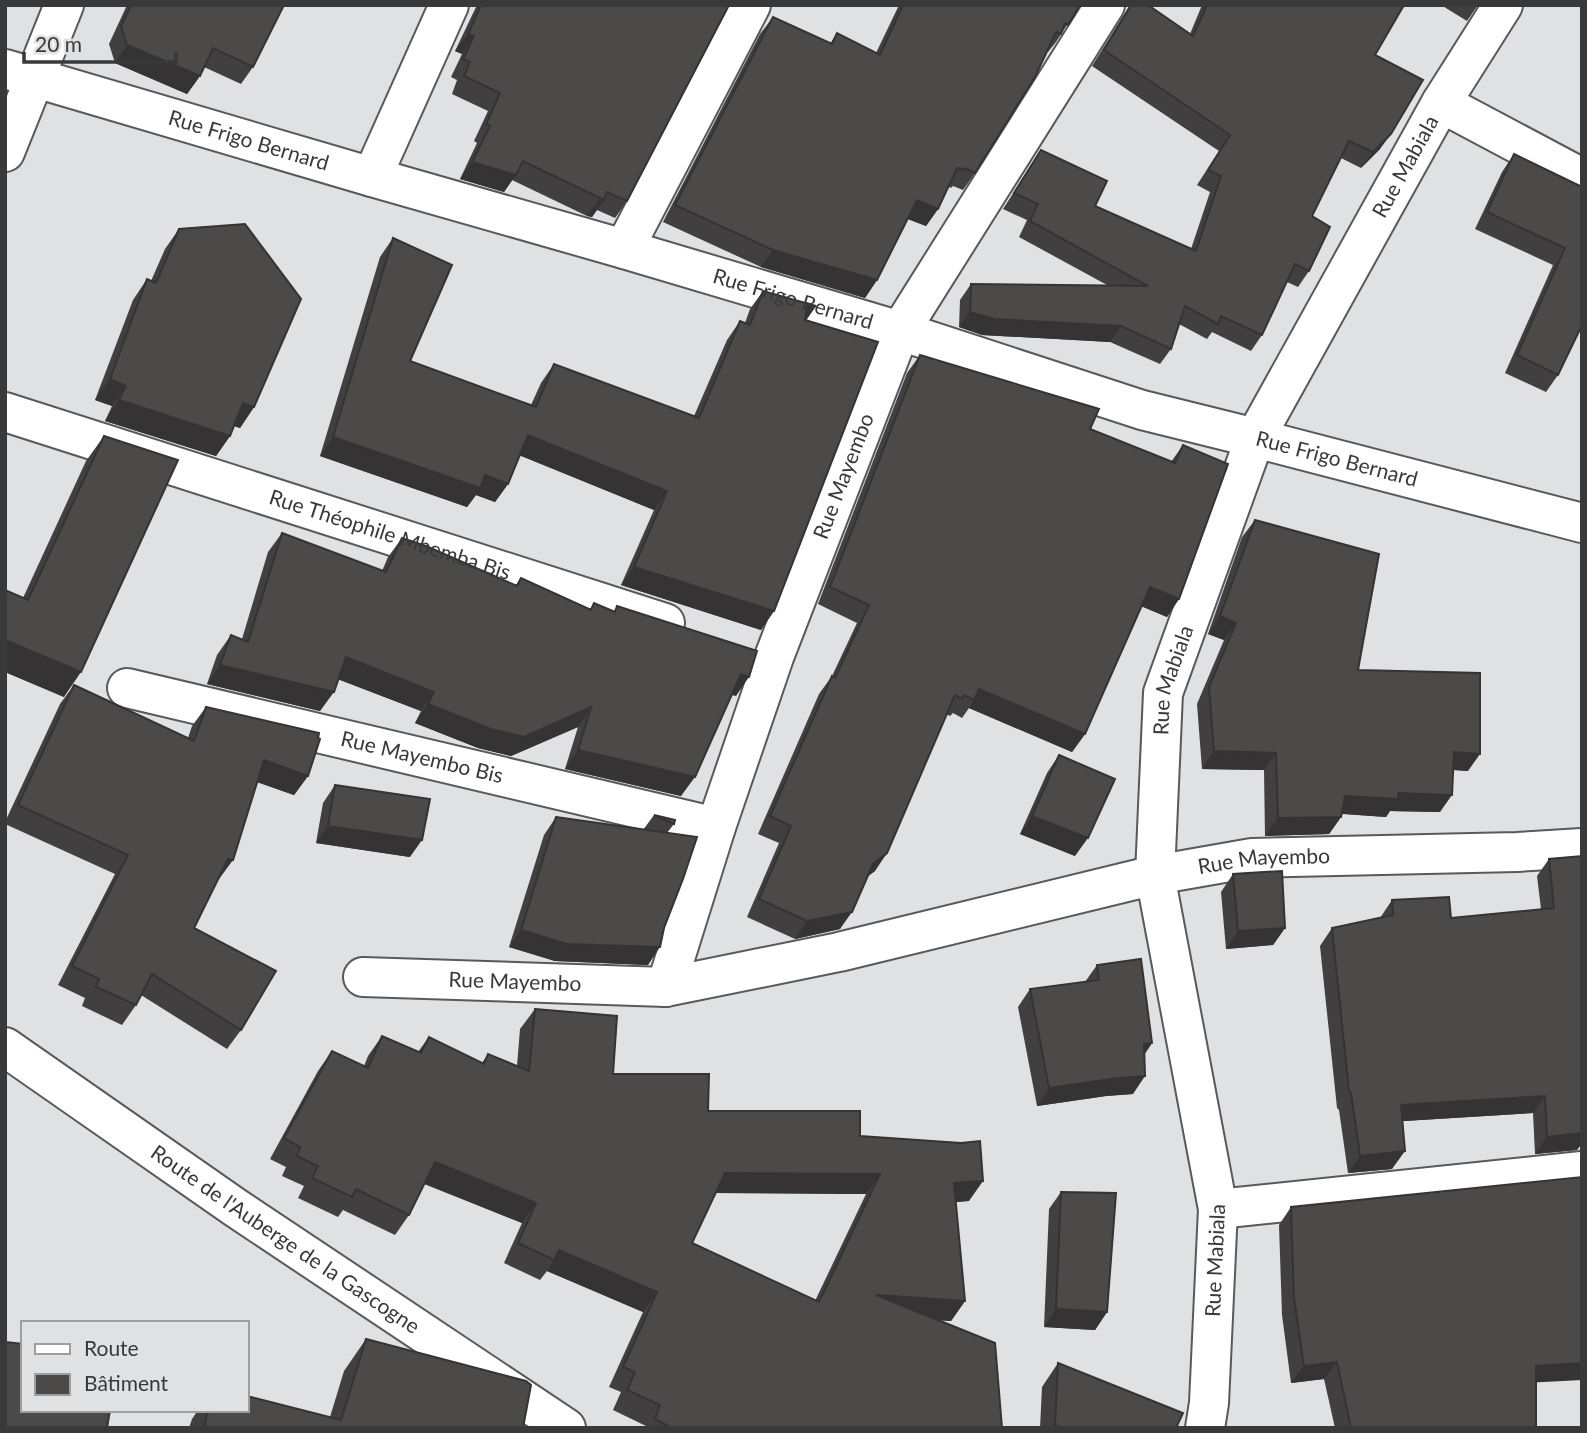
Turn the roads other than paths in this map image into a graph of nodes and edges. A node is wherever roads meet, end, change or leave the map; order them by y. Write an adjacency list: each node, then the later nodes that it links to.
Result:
1 (64, 5): 6 (street)
2 (449, 5): 9 (street)
3 (751, 5): 11 (street)
4 (1105, 5): 12 (street, Rue Mayembo)
5 (1503, 5): 7 (street, Rue Mabiala)
6 (20, 74): 8 (street); 9 (street, Rue Frigo Bernard)
7 (1441, 103): 10 (street); 14 (street, Rue Mabiala)
8 (5, 152)
9 (372, 177): 11 (street, Rue Frigo Bernard)
10 (1582, 178)
11 (624, 249): 12 (street, Rue Frigo Bernard)
12 (900, 331): 14 (street, Rue Frigo Bernard); 18 (street, Rue Mayembo)
13 (5, 412): 16 (street, Rue Théophile Mbemba Bis)
14 (1255, 438): 15 (street, Rue Frigo Bernard); 20 (street, Rue Mabiala)
15 (1582, 523)
16 (694, 632)
17 (127, 688): 18 (street, Rue Mayembo Bis)
18 (716, 827): 22 (street, Rue Mayembo)
19 (1582, 848): 20 (street, Rue Mayembo)
20 (1154, 875): 22 (street, Rue Mayembo); 25 (street, Rue Mabiala)
21 (363, 977): 22 (street, Rue Mayembo)
22 (666, 987)
23 (5, 1047): 26 (street, Route de l'Auberge de la Gascogne)
24 (1582, 1171): 25 (street)
25 (1218, 1209): 27 (street, Rue Mabiala)
26 (566, 1428)
27 (1205, 1428)

